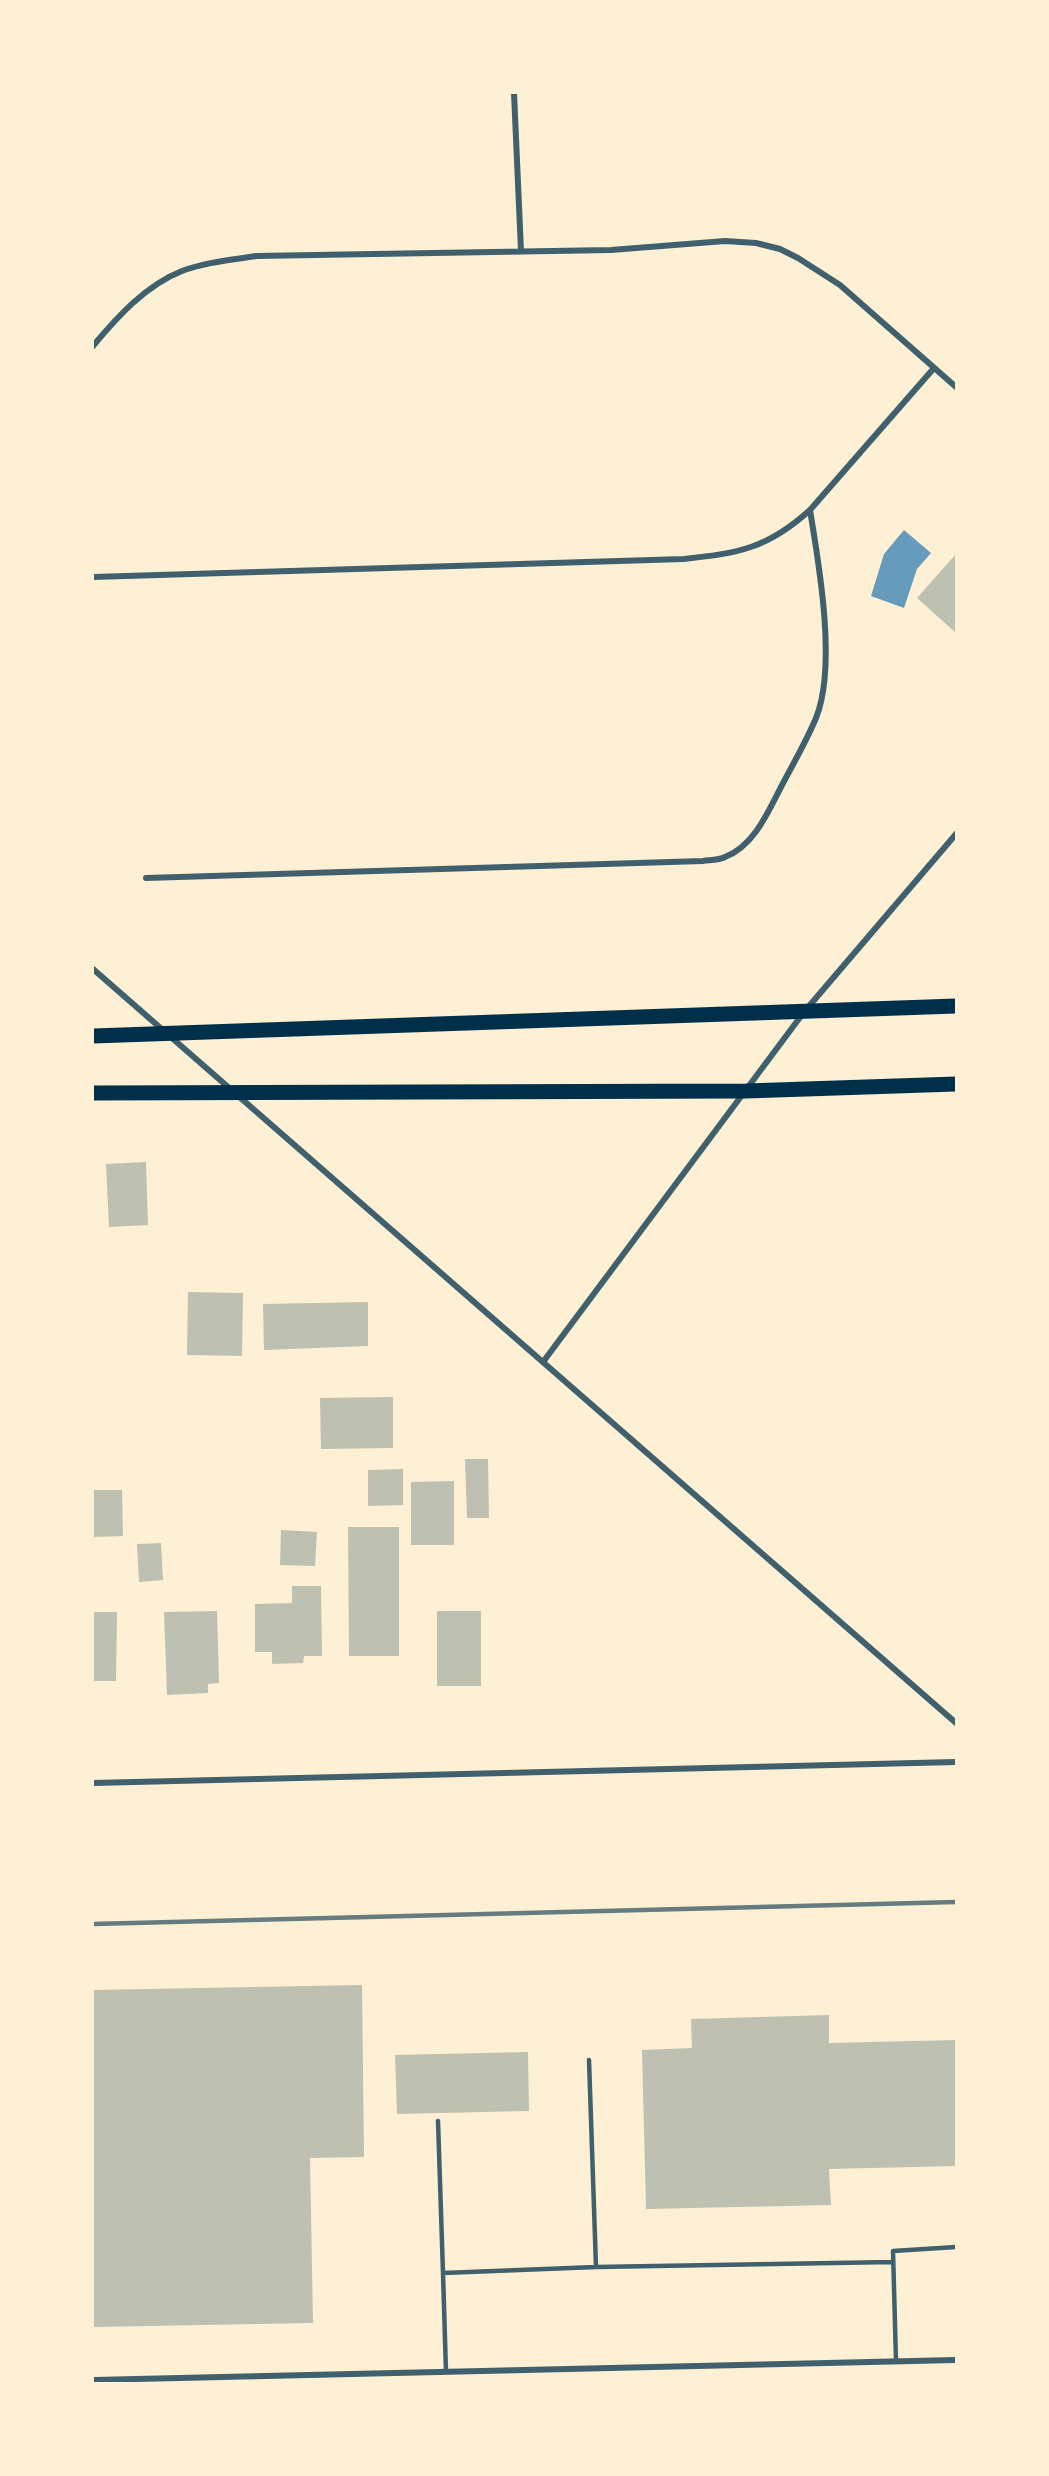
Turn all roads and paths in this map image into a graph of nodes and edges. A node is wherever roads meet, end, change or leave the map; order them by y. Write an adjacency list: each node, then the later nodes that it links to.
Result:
1 (514, 93): 2 (street)
2 (521, 251): 3 (street); 4 (street)
3 (93, 346)
4 (934, 368): 5 (street); 6 (street)
5 (956, 387)
6 (810, 510): 7 (street); 9 (street)
7 (93, 577)
8 (956, 834): 12 (street)
9 (146, 878)
10 (93, 969): 13 (street)
11 (956, 1006): 12 (main road)
12 (804, 1012): 13 (main road); 16 (street)
13 (171, 1035): 14 (main road); 17 (street)
14 (93, 1036)
15 (956, 1084): 16 (main road)
16 (746, 1091): 17 (main road); 19 (street)
17 (236, 1092): 18 (main road); 19 (street)
18 (93, 1093)
19 (543, 1362): 20 (street)
20 (956, 1723)
21 (956, 1762): 22 (street)
22 (93, 1783)
23 (589, 2060): 27 (lane)
24 (438, 2121): 28 (lane)
25 (956, 2247): 26 (lane)
26 (893, 2262): 27 (lane); 30 (lane)
27 (596, 2267): 28 (lane)
28 (443, 2273): 31 (lane)
29 (956, 2360): 30 (street)
30 (896, 2361): 31 (street)
31 (446, 2373): 32 (street)
32 (93, 2380)

